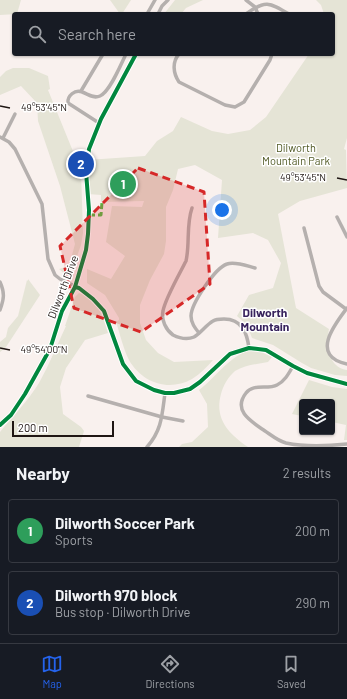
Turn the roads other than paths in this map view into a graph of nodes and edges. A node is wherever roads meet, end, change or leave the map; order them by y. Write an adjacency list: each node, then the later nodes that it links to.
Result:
1 (155, 0): 5 (street)
2 (168, 0): 6 (street)
3 (246, 0): 4 (street)
4 (255, 7): 7 (street); 8 (street); 9 (street)
5 (148, 12)
6 (159, 12)
7 (249, 12)
8 (257, 12)
9 (286, 12)
10 (102, 56): 15 (street)
11 (125, 56): 15 (street)
12 (135, 56): 17 (street, Dilworth Drive)
13 (178, 56): 14 (street)
14 (271, 56)
15 (81, 91): 17 (street)
16 (15, 114): 18 (street)
17 (99, 123): 25 (street, Dilworth Drive)
18 (1, 137): 25 (street)
19 (192, 208): 28 (street)
20 (337, 217): 22 (street)
21 (304, 228): 26 (street)
22 (347, 237)
23 (254, 268): 28 (street)
24 (0, 282): 27 (street)
25 (75, 287): 33 (street); 37 (street, Dilworth Drive)
26 (346, 308): 30 (street)
27 (0, 310)
28 (199, 333): 29 (street)
29 (249, 348): 31 (street); 33 (street)
30 (347, 364)
31 (293, 366): 32 (street); 39 (street)
32 (347, 384)
33 (164, 393): 35 (street)
34 (88, 396): 35 (street)
35 (162, 417): 36 (street); 40 (street)
36 (183, 421)
37 (0, 425)
38 (347, 444): 39 (street)
39 (325, 446)
40 (146, 447)

